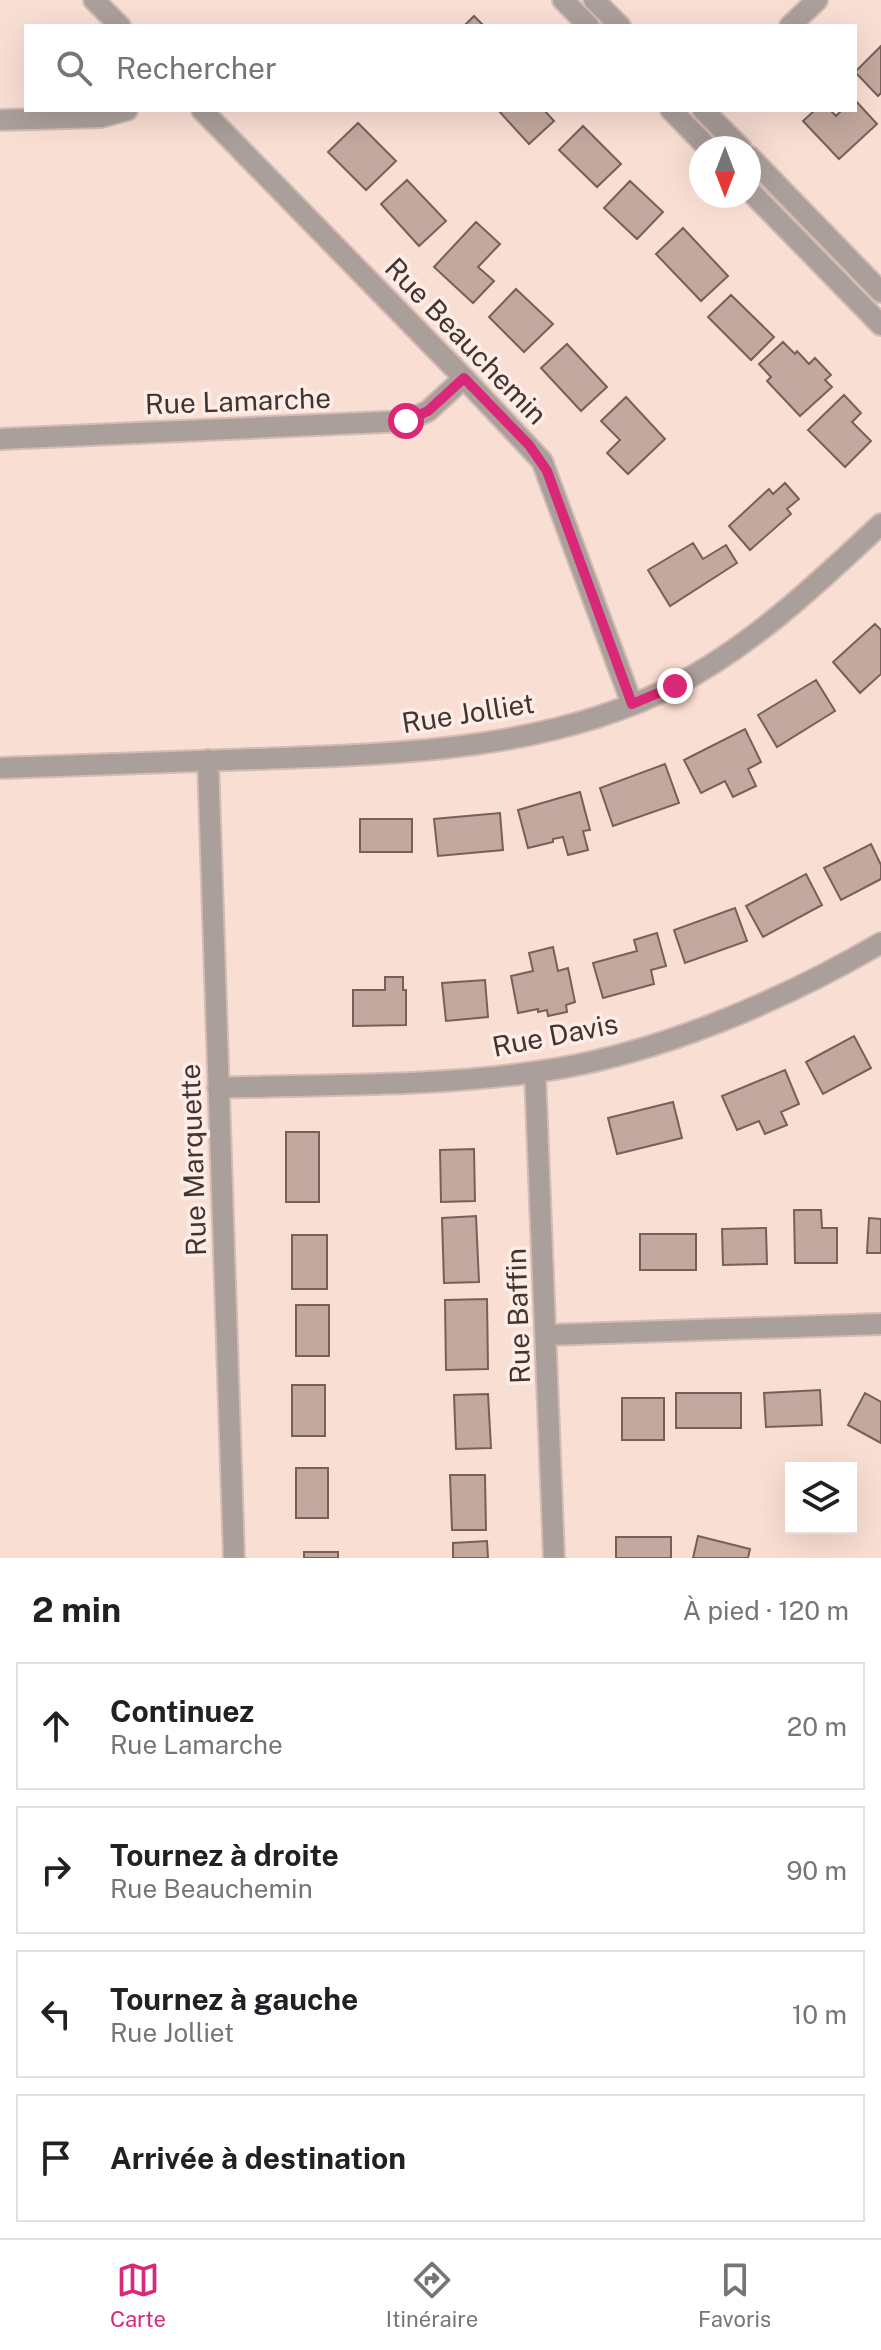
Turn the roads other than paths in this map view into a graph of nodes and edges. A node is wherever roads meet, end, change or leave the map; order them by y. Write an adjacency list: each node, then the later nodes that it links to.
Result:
1 (94, 0): 5 (street)
2 (563, 0): 6 (street)
3 (594, 0): 7 (street)
4 (817, 0): 8 (street)
5 (118, 24)
6 (587, 24)
7 (618, 24)
8 (792, 24)
9 (120, 112): 14 (street)
10 (204, 112): 22 (street, Rue Beauchemin)
11 (673, 112): 15 (street)
12 (701, 112): 15 (street)
13 (705, 112): 17 (street)
14 (0, 120)
15 (686, 126): 16 (street)
16 (696, 136)
17 (729, 136)
18 (761, 168): 20 (street)
19 (761, 202): 21 (street)
20 (881, 292)
21 (881, 325)
22 (464, 378): 23 (street, Rue Lamarche); 25 (street, Rue Beauchemin)
23 (0, 439)
24 (881, 524): 25 (street, Rue Jolliet)
25 (632, 704): 26 (street, Rue Jolliet)
26 (208, 760): 27 (street, Rue Jolliet); 30 (street, Rue Marquette)
27 (0, 768)
28 (881, 943): 29 (street, Rue Davis)
29 (535, 1072): 30 (street, Rue Davis); 32 (street, Rue Baffin)
30 (218, 1088): 33 (street, Rue Marquette)
31 (881, 1324): 32 (street)
32 (547, 1335): 34 (street, Rue Baffin)
33 (234, 1558)
34 (554, 1558)

